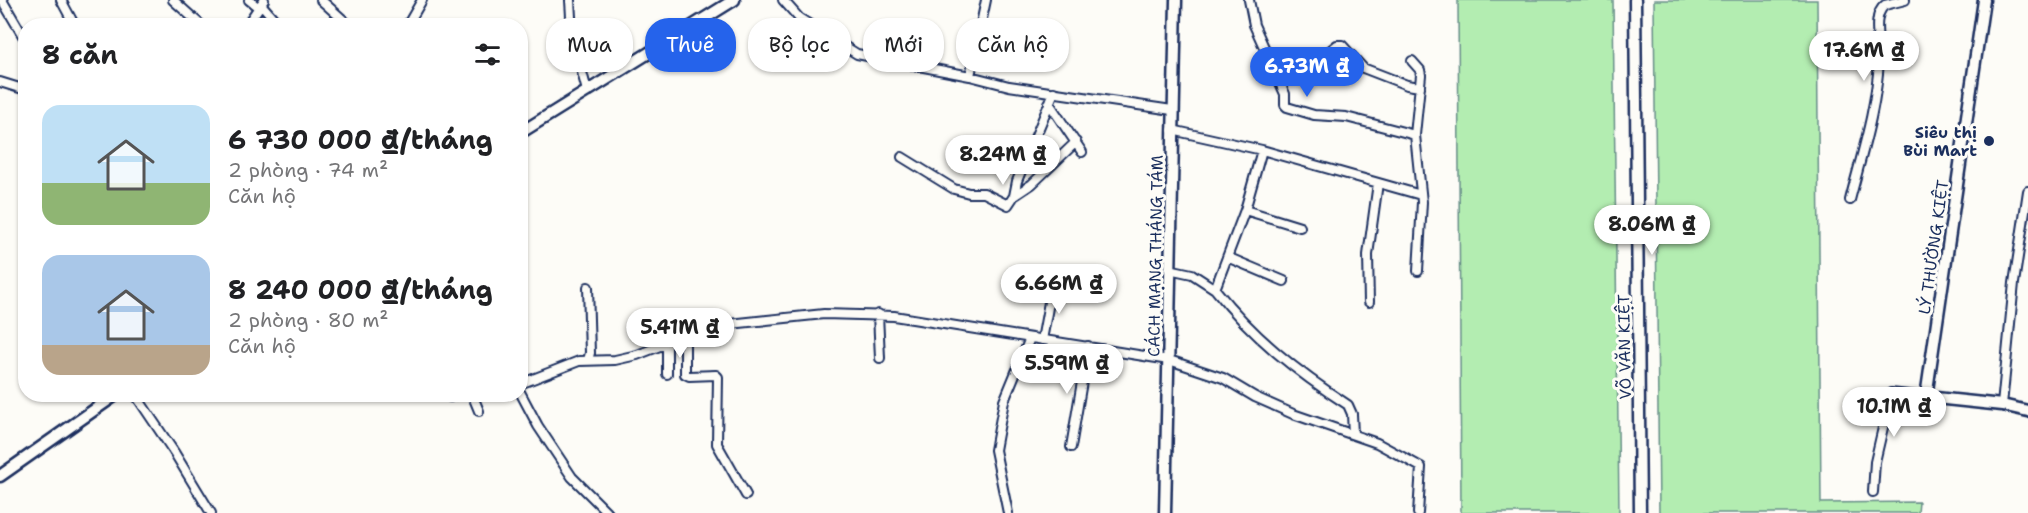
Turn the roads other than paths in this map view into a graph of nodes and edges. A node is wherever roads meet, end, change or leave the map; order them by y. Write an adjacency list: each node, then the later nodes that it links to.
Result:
1 (2, 0): 23 (street)
2 (61, 0): 17 (street)
3 (173, 0): 18 (street)
4 (249, 0): 16 (street)
5 (321, 0): 21 (street)
6 (422, 0): 22 (street)
7 (570, 0): 30 (street)
8 (734, 0): 30 (street)
9 (783, 0): 26 (street)
10 (986, 0): 26 (street)
11 (1176, 0): 33 (street, CÁCH MẠNG THÁNG TÁM)
12 (1249, 0): 36 (street)
13 (1635, 0): 85 (street, VÕ VĂN KIỆT)
14 (1905, 0): 45 (street)
15 (1984, 0): 67 (street, LÝ THƯỜNG KIỆT)
16 (261, 4): 19 (street); 20 (street)
17 (71, 18)
18 (193, 18)
19 (251, 18)
20 (273, 18)
21 (341, 18)
22 (412, 18)
23 (18, 27)
24 (1326, 54): 28 (street)
25 (1412, 61): 28 (street)
26 (970, 76): 31 (street)
27 (0, 82): 29 (street)
28 (1420, 87): 36 (street)
29 (18, 88)
30 (587, 91): 34 (street)
31 (1053, 92): 32 (street); 33 (street)
32 (1049, 104): 37 (street); 44 (street)
33 (1172, 110): 35 (street, CÁCH MẠNG THÁNG TÁM)
34 (528, 128)
35 (1172, 129): 38 (street); 49 (street, CÁCH MẠNG THÁNG TÁM)
36 (1415, 135): 43 (street)
37 (1076, 142): 39 (street); 44 (street)
38 (1262, 150): 41 (street); 46 (street)
39 (1082, 152)
40 (902, 158): 44 (street)
41 (1378, 183): 43 (street); 55 (street)
42 (2028, 191): 72 (street)
43 (1421, 195): 50 (street)
44 (1014, 196)
45 (1850, 200)
46 (1245, 210): 47 (street); 48 (street)
47 (1300, 227)
48 (1227, 257): 51 (street); 54 (street)
49 (1169, 269): 54 (street); 64 (street, CÁCH MẠNG THÁNG TÁM)
50 (1418, 271)
51 (1284, 281)
52 (1052, 286): 59 (street)
53 (588, 287): 63 (street)
54 (1215, 289): 75 (street)
55 (1370, 302)
56 (878, 314): 57 (street); 58 (street); 62 (street)
57 (685, 336): 60 (street); 79 (street)
58 (1030, 338): 59 (street); 82 (street)
59 (1042, 340): 61 (street)
60 (667, 344): 63 (street); 65 (street)
61 (1088, 346): 64 (street); 76 (street)
62 (880, 358)
63 (588, 360): 66 (street)
64 (1169, 360): 75 (street); 83 (street, CÁCH MẠNG THÁNG TÁM)
65 (667, 374)
66 (528, 381)
67 (1926, 397): 72 (street); 78 (street)
68 (106, 402): 77 (street)
69 (140, 402): 80 (street)
70 (475, 402): 73 (street)
71 (525, 402): 81 (street)
72 (2002, 405): 74 (street)
73 (479, 411)
74 (2028, 411)
75 (1353, 434): 84 (street)
76 (1071, 447)
77 (0, 476)
78 (1873, 492)
79 (746, 495)
80 (211, 513)
81 (608, 513)
82 (1008, 513)
83 (1165, 513)
84 (1418, 513)
85 (1640, 513)

